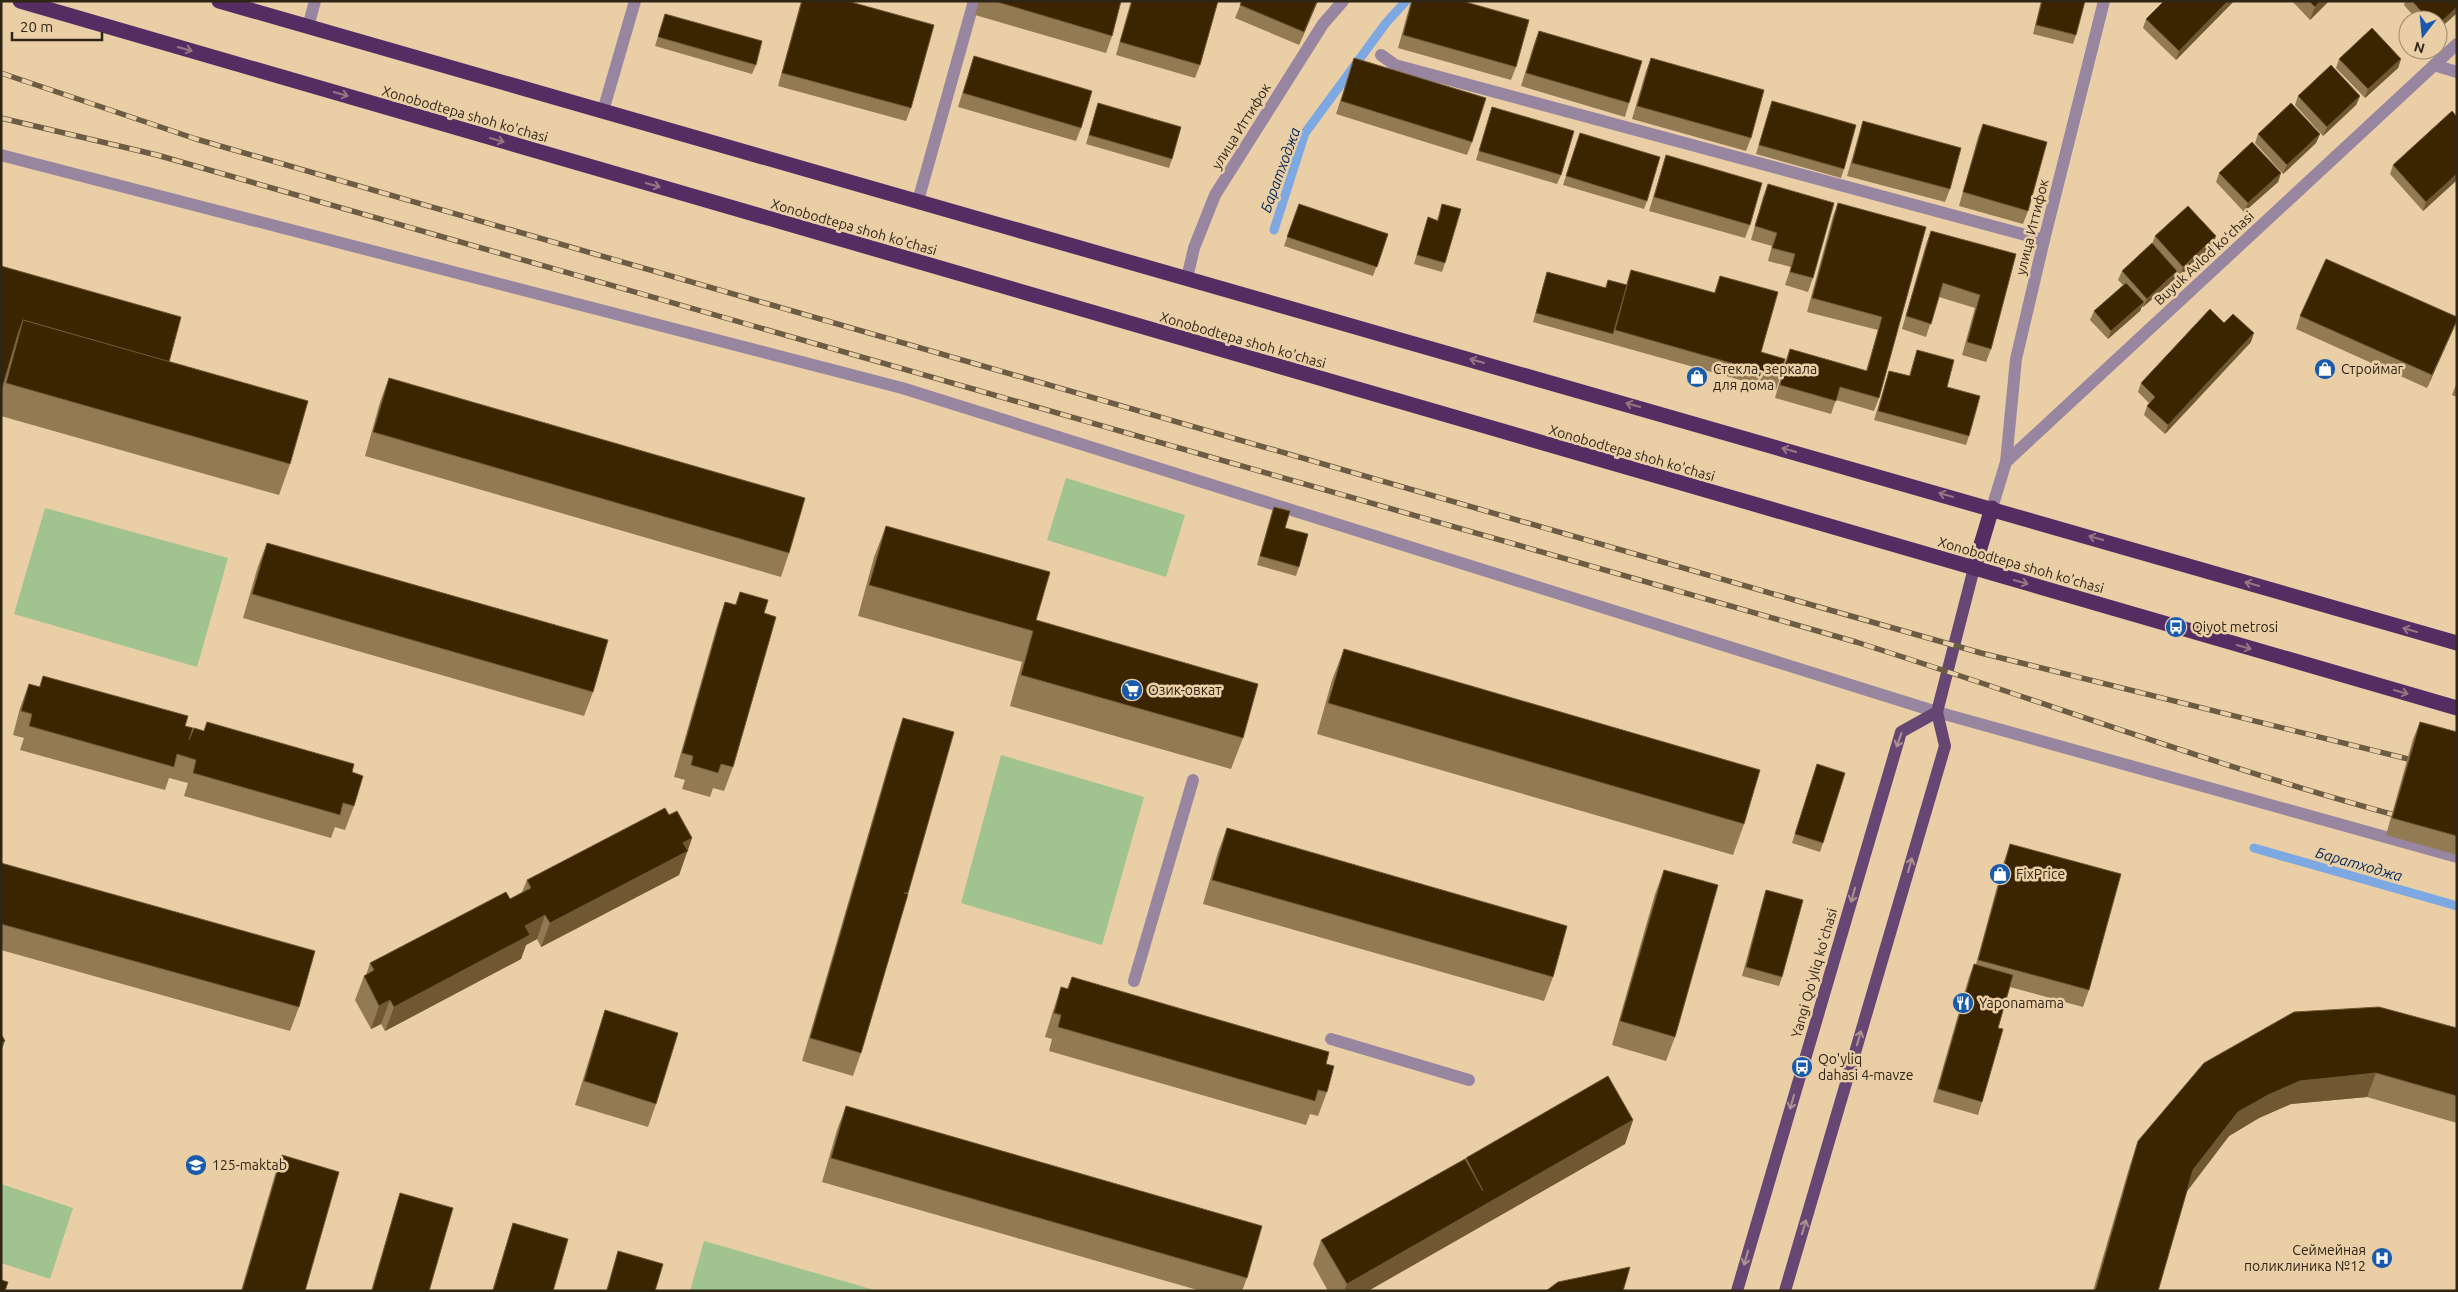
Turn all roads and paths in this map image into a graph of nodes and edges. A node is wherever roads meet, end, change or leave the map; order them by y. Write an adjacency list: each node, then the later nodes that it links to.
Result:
1 (20, 1): 20 (highway, Xonobodtepa shoh ko'chasi, one-way to 20)
2 (219, 1): 8 (highway)
3 (316, 1): 8 (street)
4 (635, 1): 13 (street)
5 (974, 1): 15 (street)
6 (1343, 1): 17 (street, улица Иттифок)
7 (2104, 1): 16 (street, улица Иттифок)
8 (308, 27): 13 (highway)
9 (2457, 44): 11 (street, Buyuk Avlod koʻchasi)
10 (1381, 55): 16 (street)
11 (2434, 65): 12 (street); 18 (street, Buyuk Avlod koʻchasi)
12 (2457, 72)
13 (603, 111): 15 (highway)
14 (1, 155): 23 (street)
15 (918, 201): 17 (highway)
16 (2044, 240): 18 (street, улица Иттифок)
17 (1187, 278): 19 (highway, one-way to 17)
18 (2006, 462): 19 (street)
19 (1992, 508): 20 (highway); 21 (highway, one-way to 19)
20 (1974, 568): 22 (highway, Xonobodtepa shoh ko'chasi, one-way to 22); 23 (main road)
21 (2457, 643)
22 (2457, 708)
23 (1937, 712): 25 (street); 29 (main road, Yangi Qo'yliq ko'chasi, one-way to 29); 30 (main road, one-way to 23)
24 (1193, 780): 26 (street)
25 (2457, 857)
26 (1134, 981)
27 (1331, 1039): 28 (street)
28 (1469, 1080)
29 (1737, 1291)
30 (1785, 1291)

